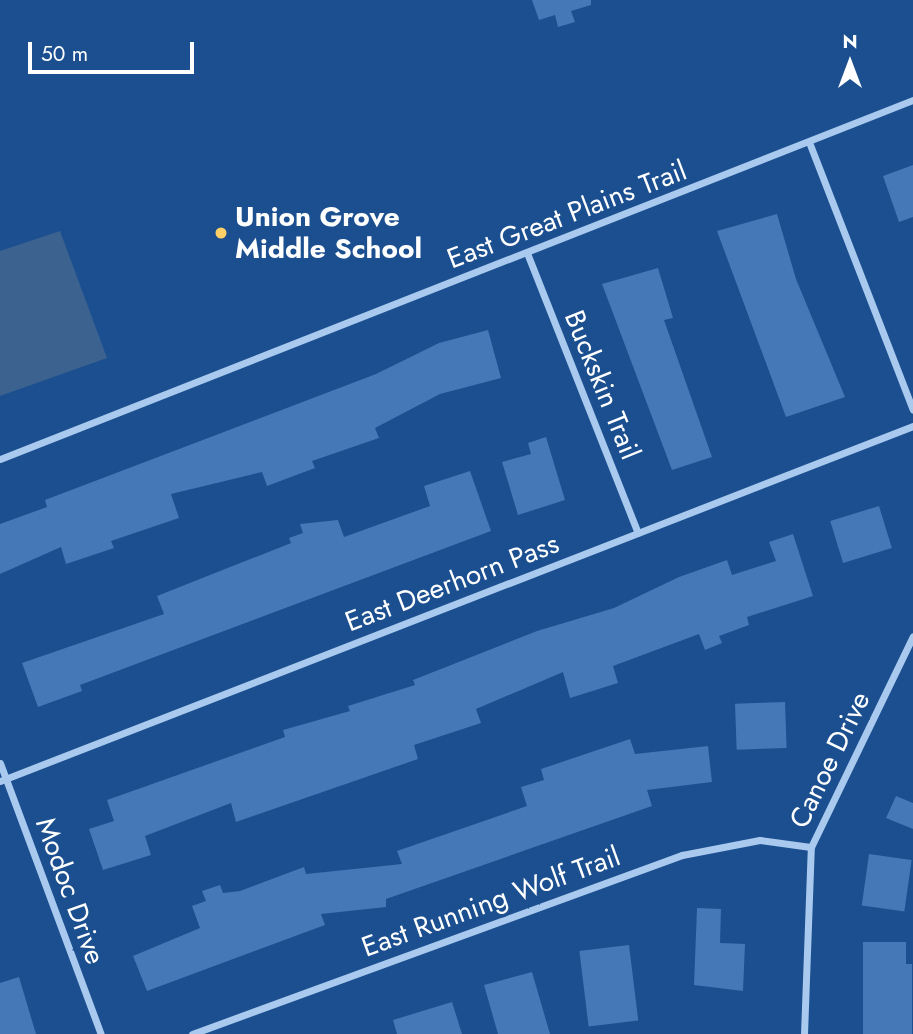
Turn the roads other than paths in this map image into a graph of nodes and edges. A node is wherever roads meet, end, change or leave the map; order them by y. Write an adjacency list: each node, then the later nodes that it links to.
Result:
1 (913, 100): 2 (street, East Great Plains Trail)
2 (809, 142): 3 (street, East Great Plains Trail); 4 (street)
3 (527, 253): 6 (street, East Great Plains Trail); 7 (street, Buckskin Trail)
4 (913, 411)
5 (913, 426): 7 (street, East Deerhorn Pass)
6 (0, 459)
7 (638, 533): 10 (street, East Deerhorn Pass)
8 (913, 636): 11 (street, Canoe Drive)
9 (0, 763): 10 (street, Modoc Drive)
10 (3, 780): 12 (street, Modoc Drive)
11 (811, 847): 13 (street, East Running Wolf Trail); 14 (street, Canoe Drive)
12 (101, 1034)
13 (192, 1034)
14 (804, 1034)

